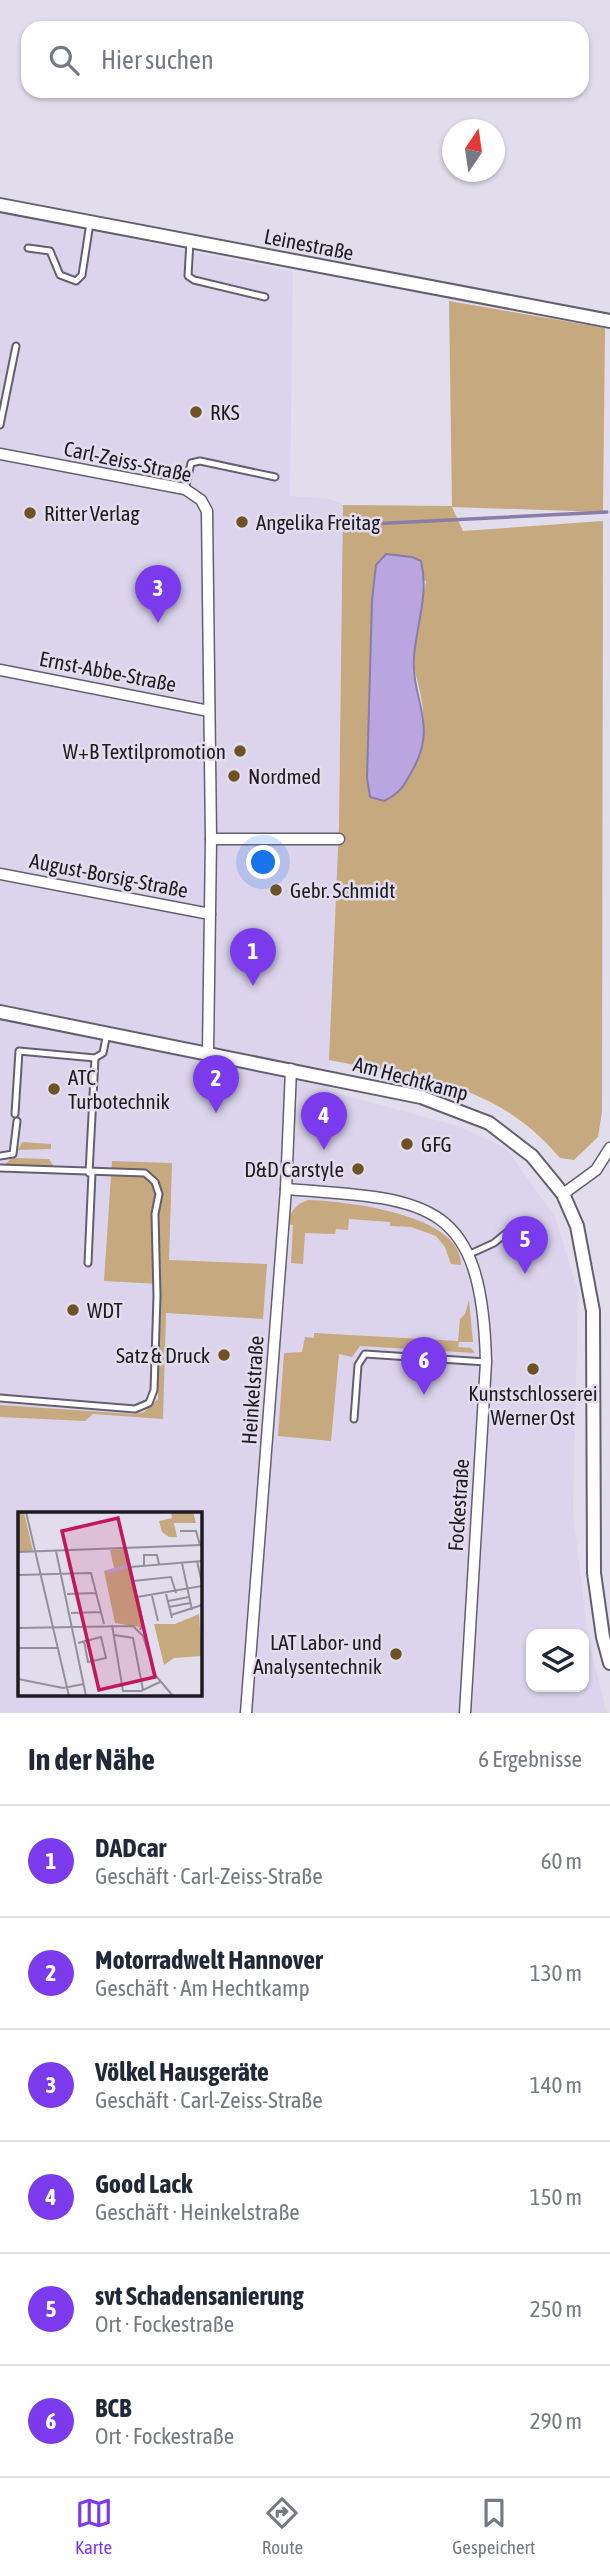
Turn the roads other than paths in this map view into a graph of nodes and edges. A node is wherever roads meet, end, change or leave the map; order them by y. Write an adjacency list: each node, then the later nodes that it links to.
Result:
1 (0, 205): 2 (street, Leinestraße)
2 (90, 223): 3 (street, Leinestraße); 4 (lane)
3 (190, 241): 5 (lane); 6 (street, Leinestraße)
4 (28, 248)
5 (265, 297)
6 (610, 321)
7 (16, 346): 8 (lane)
8 (0, 425)
9 (0, 454): 11 (street, Carl-Zeiss-Straße)
10 (275, 477): 11 (lane)
11 (185, 489): 13 (street, Carl-Zeiss-Straße)
12 (0, 670): 13 (street, Ernst-Abbe-Straße)
13 (209, 711): 14 (street, Carl-Zeiss-Straße)
14 (211, 839): 15 (street); 17 (street, Carl-Zeiss-Straße)
15 (339, 839)
16 (0, 874): 17 (street, August-Borsig-Straße)
17 (210, 914): 20 (street, Carl-Zeiss-Straße)
18 (0, 1012): 19 (street, Am Hechtkamp)
19 (107, 1033): 20 (street, Am Hechtkamp); 21 (lane)
20 (208, 1052): 22 (street, Am Hechtkamp)
21 (95, 1058): 24 (lane); 26 (lane)
22 (291, 1069): 27 (street, Heinkelstraße); 28 (street, Am Hechtkamp)
23 (610, 1148): 28 (street)
24 (0, 1156)
25 (0, 1168): 26 (lane)
26 (91, 1173): 31 (lane); 33 (lane)
27 (286, 1189): 30 (street, Fockestraße); 36 (street, Heinkelstraße)
28 (563, 1194): 35 (street, Am Hechtkamp)
29 (510, 1230): 30 (lane)
30 (470, 1254): 32 (street, Fockestraße)
31 (88, 1263)
32 (486, 1362): 34 (lane); 37 (street, Fockestraße)
33 (0, 1398)
34 (354, 1419)
35 (610, 1663)
36 (246, 1713)
37 (465, 1713)

